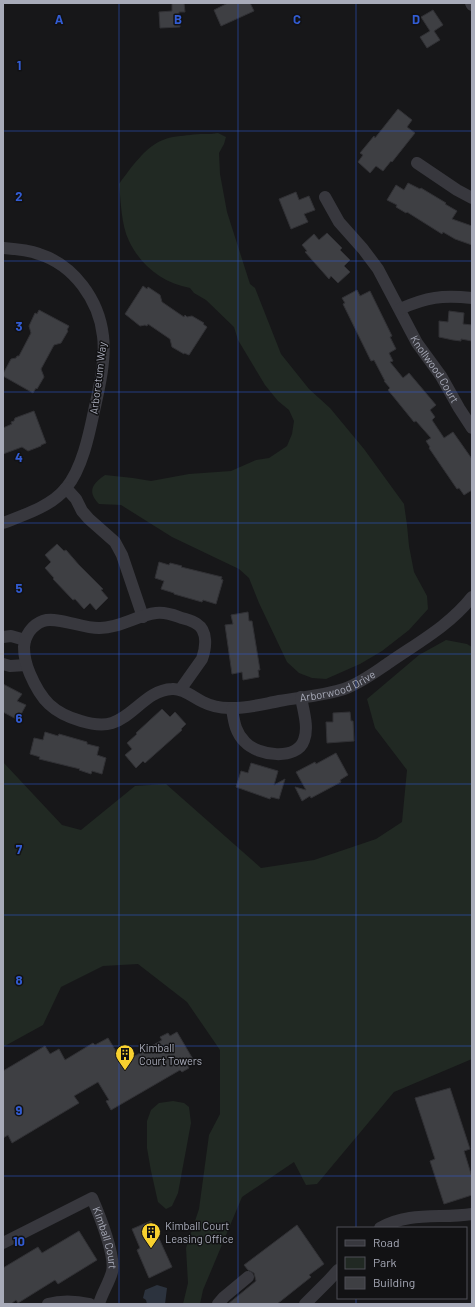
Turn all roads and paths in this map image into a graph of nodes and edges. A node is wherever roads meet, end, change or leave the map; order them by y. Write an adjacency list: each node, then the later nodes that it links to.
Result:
1 (417, 163): 3 (street)
2 (325, 197): 6 (street, Knollwood Court)
3 (472, 198)
4 (3, 248): 8 (street, Arboretum Way)
5 (472, 298): 6 (street)
6 (400, 309): 7 (street, Knollwood Court)
7 (472, 428)
8 (66, 488): 9 (street, Arboretum Way); 11 (street)
9 (3, 523)
10 (472, 598): 17 (street, Arborwood Drive)
11 (143, 617): 13 (street); 16 (street)
12 (3, 637): 13 (street)
13 (25, 640): 15 (street)
14 (3, 664): 15 (street)
15 (26, 665): 16 (street)
16 (180, 690): 18 (street, Arborwood Drive)
17 (301, 697): 18 (street, Arborwood Drive); 18 (street)
18 (232, 709)
19 (472, 1214): 20 (street)
20 (405, 1223): 21 (street)
21 (382, 1227)
22 (3, 1243): 27 (street, Kimball Court)
23 (337, 1271): 29 (street)
24 (248, 1277): 28 (street)
25 (48, 1304): 26 (street)
26 (90, 1304)
27 (99, 1304)
28 (218, 1304)
29 (305, 1304)

